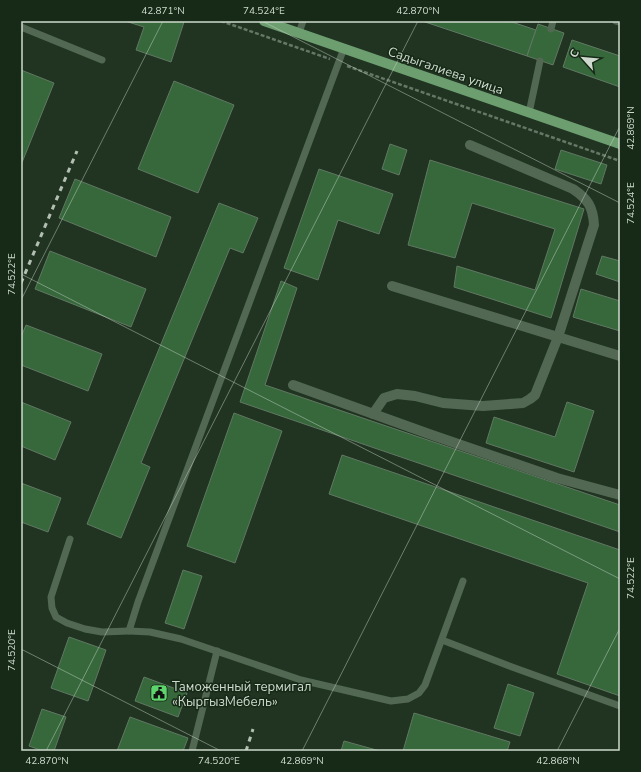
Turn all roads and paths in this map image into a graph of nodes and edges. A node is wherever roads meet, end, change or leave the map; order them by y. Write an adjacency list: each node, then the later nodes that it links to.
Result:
1 (221, 21): 11 (path)
2 (264, 21): 7 (main road, Садыгалиева улица)
3 (303, 21): 7 (lane)
4 (616, 21): 5 (lane)
5 (620, 22)
6 (21, 27): 9 (lane)
7 (299, 33): 8 (main road, Садыгалиева улица)
8 (344, 48): 11 (lane); 12 (main road, Садыгалиева улица)
9 (102, 60)
10 (540, 61): 12 (lane)
11 (339, 62): 15 (path); 24 (lane)
12 (529, 113): 13 (main road, Садыгалиева улица)
13 (620, 144)
14 (470, 145): 17 (street)
15 (620, 161)
16 (392, 286): 17 (street)
17 (558, 337): 18 (street); 20 (street)
18 (620, 356)
19 (293, 385): 20 (street)
20 (373, 414): 21 (street)
21 (620, 495)
22 (70, 540): 24 (lane)
23 (463, 581): 25 (lane)
24 (129, 630): 26 (lane)
25 (442, 640): 26 (lane); 27 (lane)
26 (217, 651): 28 (lane)
27 (620, 706)
28 (192, 751)

